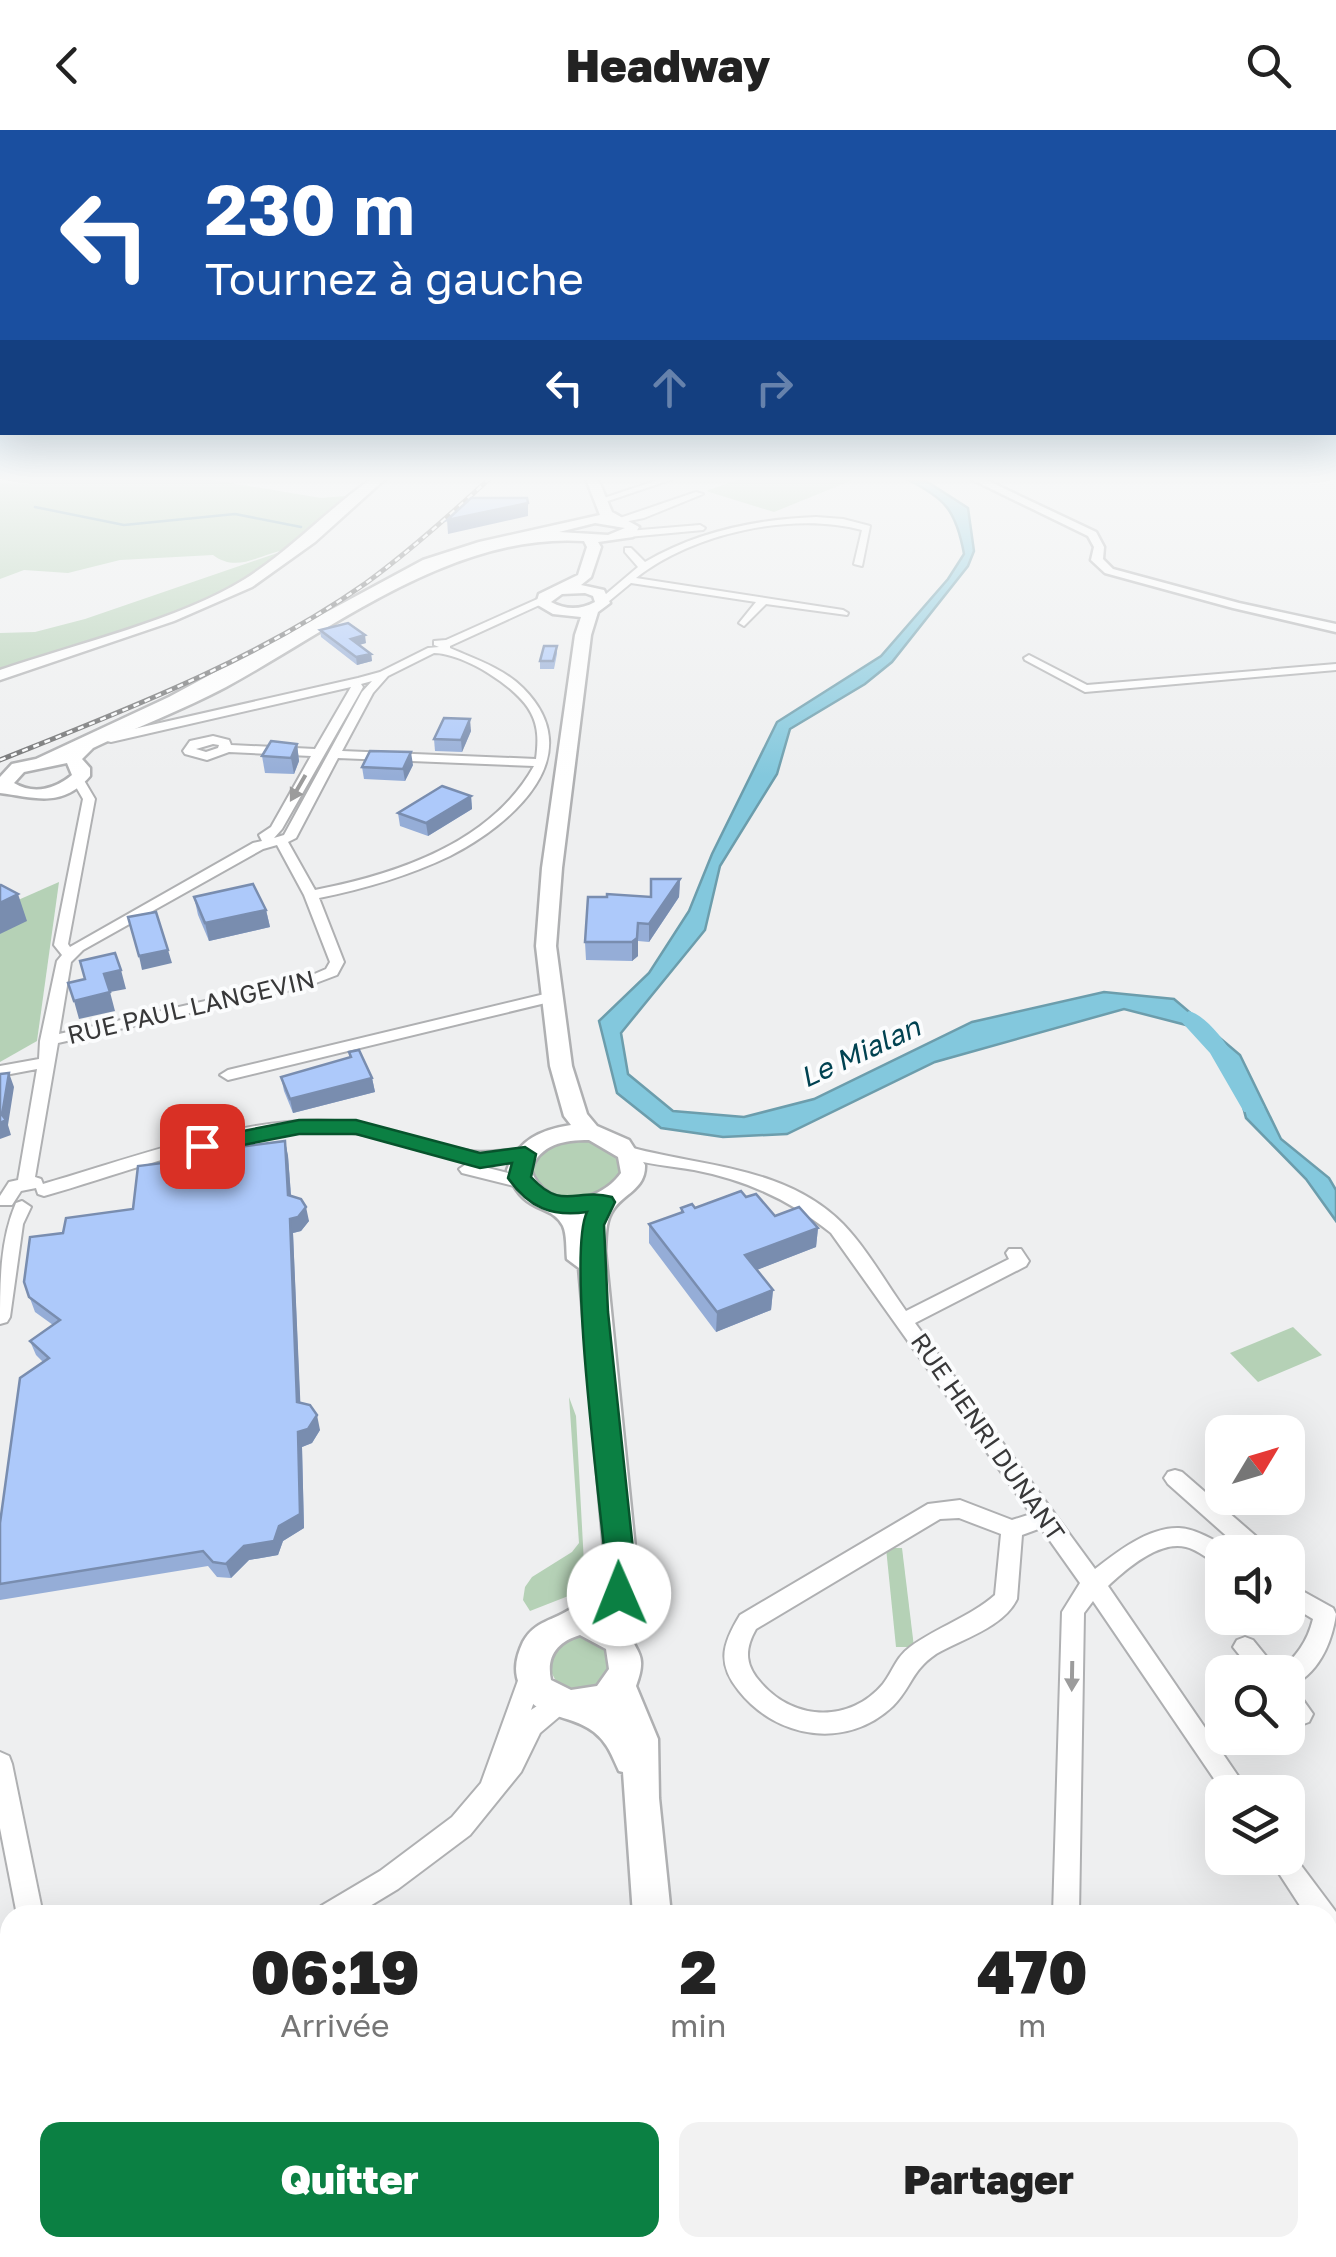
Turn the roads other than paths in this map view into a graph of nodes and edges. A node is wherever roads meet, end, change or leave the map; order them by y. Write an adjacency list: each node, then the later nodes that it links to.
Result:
1 (256, 578): 20 (main road)
2 (400, 578): 26 (main road)
3 (408, 578): 22 (main road)
4 (584, 578): 9 (main road)
5 (597, 578): 10 (main road)
6 (633, 578): 8 (street)
7 (1136, 578): 15 (street)
8 (628, 583): 10 (street); 11 (street)
9 (564, 589): 10 (main road); 12 (main road)
10 (596, 600): 12 (main road); 16 (main road)
11 (763, 601): 13 (street); 14 (street)
12 (554, 608): 16 (main road); 17 (street)
13 (844, 613)
14 (744, 623)
15 (1336, 628)
16 (583, 635): 35 (main road)
17 (440, 648): 21 (street); 27 (street)
18 (1029, 658): 19 (street)
19 (1336, 667)
20 (0, 676)
21 (367, 682): 22 (street); 24 (street); 25 (street)
22 (87, 744): 28 (main road)
23 (225, 748): 24 (street)
24 (318, 753): 25 (street); 32 (street, one-way to 32)
25 (334, 754): 27 (street); 32 (street)
26 (44, 760): 28 (main road); 29 (main road)
27 (542, 763): 33 (street)
28 (77, 772): 30 (main road); 31 (street)
29 (6, 791): 30 (main road)
30 (54, 792): 31 (street)
31 (88, 806): 34 (street)
32 (279, 836): 33 (street); 34 (street)
33 (311, 896): 36 (street, RUE PAUL LANGEVIN)
34 (70, 955): 36 (street)
35 (553, 997): 38 (main road); 40 (street)
36 (48, 1041): 37 (street)
37 (46, 1063): 39 (street); 48 (street)
38 (561, 1066): 41 (main road); 43 (main road)
39 (0, 1071)
40 (228, 1075)
41 (589, 1132): 43 (main road); 44 (main road)
42 (272, 1133): 45 (street); 49 (street); 50 (street)
43 (554, 1136): 45 (main road)
44 (628, 1153): 46 (street, RUE HENRI DUNANT); 47 (main road)
45 (525, 1154): 49 (main road)
46 (676, 1164): 47 (street); 58 (street, RUE HENRI DUNANT)
47 (630, 1181): 51 (main road)
48 (26, 1182): 50 (street); 52 (street)
49 (522, 1182): 53 (main road)
50 (44, 1190): 52 (street)
51 (604, 1202): 53 (main road); 68 (main road)
52 (9, 1204): 54 (street)
53 (560, 1206): 67 (main road)
54 (6, 1230): 56 (street)
55 (1015, 1253): 58 (street)
56 (3, 1274): 57 (street)
57 (0, 1317)
58 (905, 1320): 60 (street, RUE HENRI DUNANT)
59 (1175, 1478): 62 (street)
60 (1046, 1518): 61 (street); 64 (street, RUE HENRI DUNANT)
61 (1012, 1528): 61 (street)
62 (1240, 1535)
63 (1205, 1548): 64 (street)
64 (1091, 1585): 76 (street, RUE HENRI DUNANT); 83 (street, one-way to 83)
65 (1305, 1602): 66 (street)
66 (1331, 1616): 71 (street)
67 (580, 1621): 68 (main road); 72 (main road)
68 (612, 1632): 73 (main road)
69 (1246, 1647): 70 (street)
70 (1253, 1655)
71 (1305, 1662)
72 (532, 1674): 74 (main road); 77 (street)
73 (619, 1686): 74 (main road); 78 (main road)
74 (570, 1704): 77 (street); 78 (main road)
75 (0, 1764): 80 (street)
76 (1225, 1775)
77 (493, 1784): 81 (street)
78 (641, 1798): 82 (main road)
79 (1294, 1875): 84 (street)
80 (28, 1905)
81 (347, 1905)
82 (651, 1905)
83 (1066, 1905)
84 (1315, 1905)

